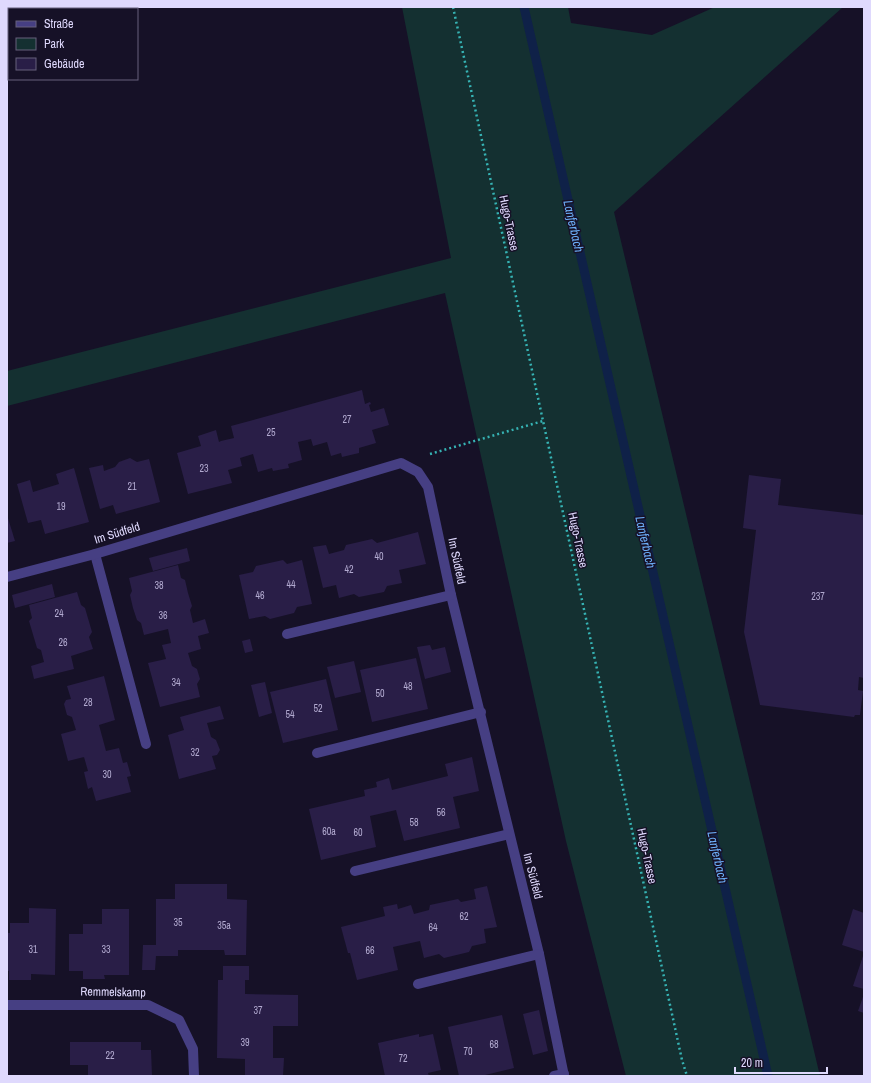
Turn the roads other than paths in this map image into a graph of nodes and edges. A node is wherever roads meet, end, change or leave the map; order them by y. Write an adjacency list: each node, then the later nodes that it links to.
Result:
1 (95, 554): 2 (street, Im Südfeld); 3 (street, Im Südfeld); 6 (street)
2 (7, 577)
3 (451, 595): 4 (street); 5 (street, Im Südfeld)
4 (287, 634)
5 (480, 712): 7 (street); 8 (street, Im Südfeld)
6 (146, 744)
7 (317, 753)
8 (510, 834): 9 (street); 10 (street, Im Südfeld)
9 (355, 871)
10 (539, 954): 11 (street); 13 (street, Im Südfeld)
11 (418, 984)
12 (7, 1005): 14 (street, Remmelskamp)
13 (564, 1075): 15 (street)
14 (194, 1076)
15 (554, 1076)

